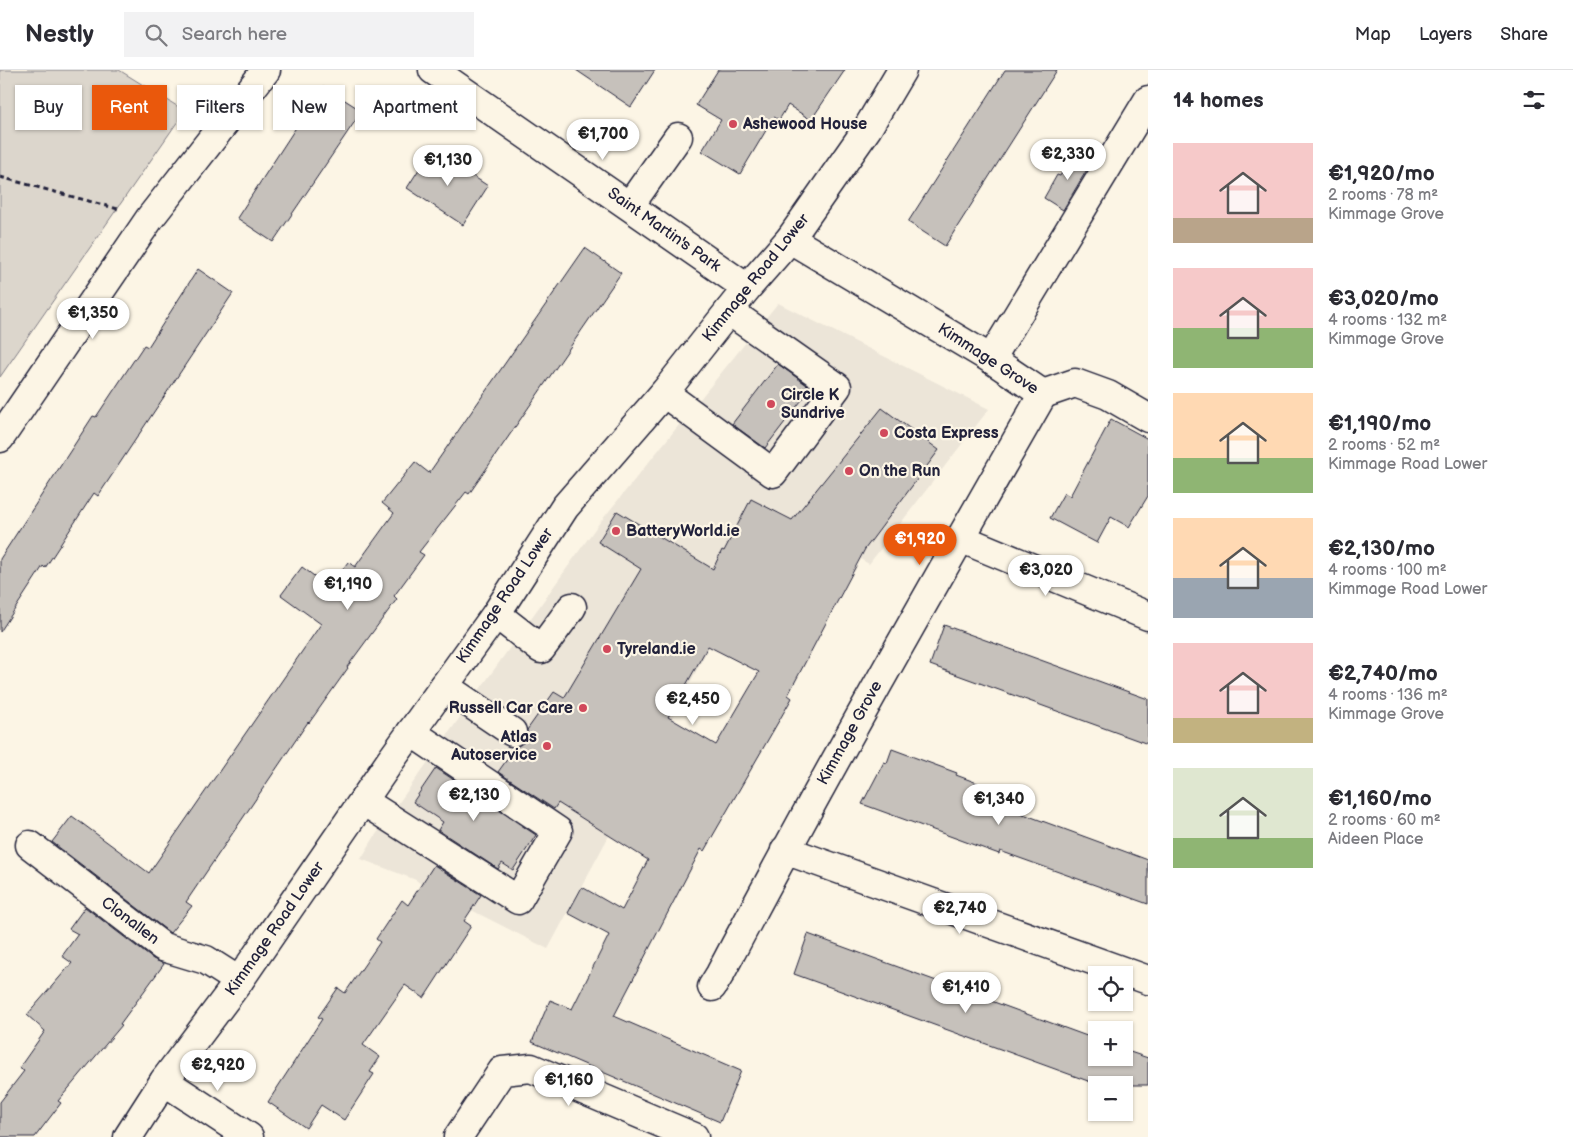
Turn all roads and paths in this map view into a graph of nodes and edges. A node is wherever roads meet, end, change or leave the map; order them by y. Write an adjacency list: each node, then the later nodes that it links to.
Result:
1 (266, 70): 8 (street)
2 (433, 70): 7 (street, Saint Martin's Park)
3 (902, 70): 9 (street, Kimmage Road Lower)
4 (1148, 100): 12 (street)
5 (678, 137): 7 (street)
6 (0, 177): 8 (path)
7 (630, 205): 10 (street, Saint Martin's Park)
8 (150, 218): 16 (street)
9 (790, 239): 10 (street, Kimmage Road Lower); 12 (street, Kimmage Grove)
10 (747, 288): 11 (street, Kimmage Road Lower)
11 (729, 311): 13 (street, Kimmage Road Lower); 13 (street)
12 (991, 359): 14 (street, Kimmage Grove)
13 (664, 393): 19 (street, Kimmage Road Lower)
14 (1043, 394): 15 (street); 17 (street, Kimmage Grove)
15 (1148, 418)
16 (0, 438)
17 (960, 538): 20 (street); 26 (street, Kimmage Grove)
18 (572, 607): 19 (street)
19 (496, 614): 21 (street, Kimmage Road Lower)
20 (1148, 616)
21 (444, 686): 22 (street, Kimmage Road Lower); 23 (street)
22 (411, 732): 24 (street, Kimmage Road Lower); 24 (street)
23 (512, 732)
24 (362, 801): 28 (street, Kimmage Road Lower)
25 (30, 845): 28 (street, Clonallen)
26 (785, 850): 27 (street); 29 (street, Kimmage Grove)
27 (1148, 980)
28 (239, 981): 30 (street, Kimmage Road Lower)
29 (712, 987)
30 (164, 1081): 31 (street, Kimmage Road Lower); 32 (street)
31 (128, 1137)
32 (249, 1137)
33 (458, 1137): 34 (street)
34 (694, 1137)

